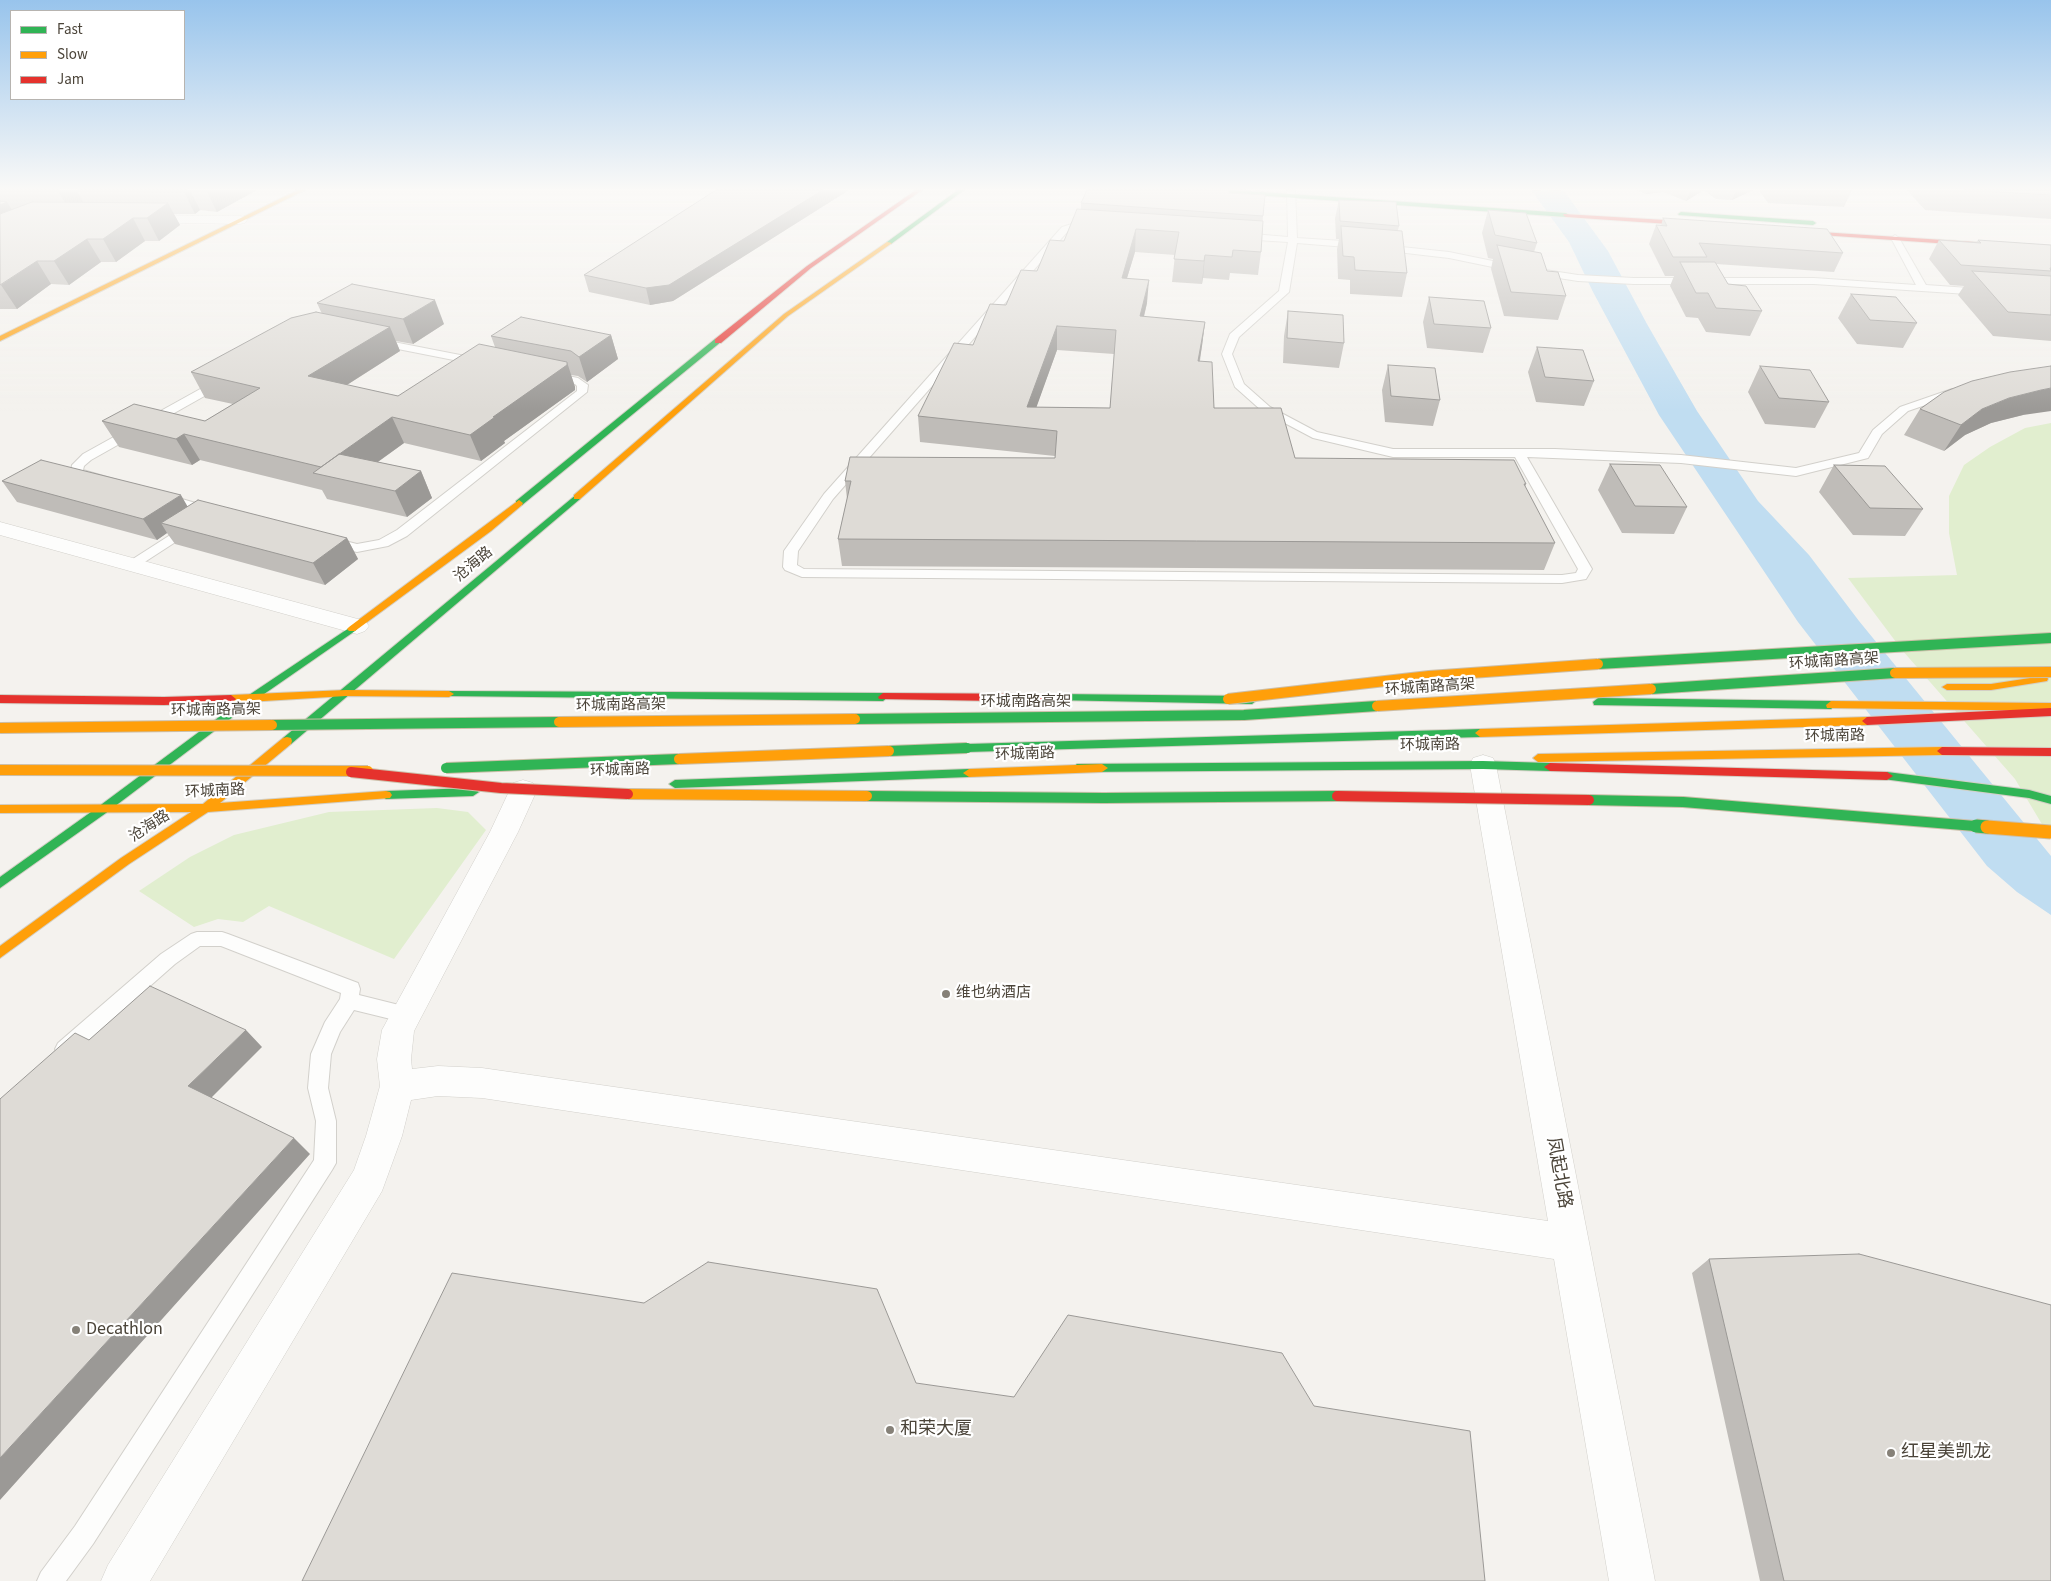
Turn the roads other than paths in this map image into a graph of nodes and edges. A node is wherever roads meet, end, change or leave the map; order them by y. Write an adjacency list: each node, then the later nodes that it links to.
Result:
1 (152, 264): 10 (main road)
2 (814, 264): 16 (main road, 沧海路)
3 (861, 264): 22 (main road, 沧海路)
4 (1034, 264): 12 (lane)
5 (1289, 264): 12 (lane)
6 (1494, 264): 8 (lane)
7 (1909, 264): 8 (lane)
8 (1922, 287): 9 (lane)
9 (1991, 292)
10 (0, 339)
11 (1970, 389): 12 (lane)
12 (1519, 453)
13 (212, 512): 13 (lane); 15 (lane)
14 (0, 528): 15 (street)
15 (132, 564): 16 (street)
16 (357, 626): 24 (main road, 沧海路)
17 (2051, 638): 28 (main road, bridge)
18 (2051, 672): 28 (main road, 环城南路高架, bridge)
19 (2051, 678): 20 (main road)
20 (1932, 688)
21 (1829, 689): 25 (main road)
22 (346, 693): 24 (main road); 25 (main road); 38 (main road, 沧海路)
23 (0, 699): 24 (main road)
24 (250, 699): 39 (main road, 沧海路)
25 (1053, 699): 26 (main road)
26 (2051, 707)
27 (2051, 712): 34 (main road, bridge)
28 (1060, 717): 29 (main road, 环城南路高架, bridge)
29 (0, 728)
30 (2051, 752): 32 (main road, 环城南路)
31 (1483, 765): 32 (main road); 36 (main road); 47 (street, 凤起北路)
32 (1077, 768): 35 (main road, 环城南路)
33 (0, 770): 34 (main road, bridge)
34 (351, 772): 40 (main road, bridge)
35 (523, 790): 38 (main road, 环城南路); 44 (street)
36 (2051, 800)
37 (0, 808): 39 (main road, 环城南路)
38 (206, 808): 39 (main road, 环城南路); 42 (main road, 沧海路)
39 (102, 810): 41 (main road, 沧海路)
40 (2051, 832)
41 (0, 883)
42 (0, 953)
43 (349, 1001): 44 (lane); 45 (lane); 48 (lane)
44 (407, 1015): 46 (street)
45 (51, 1061)
46 (397, 1086): 47 (street); 49 (street)
47 (1571, 1243): 50 (street, 凤起北路)
48 (50, 1581)
49 (124, 1581)
50 (1632, 1581)

